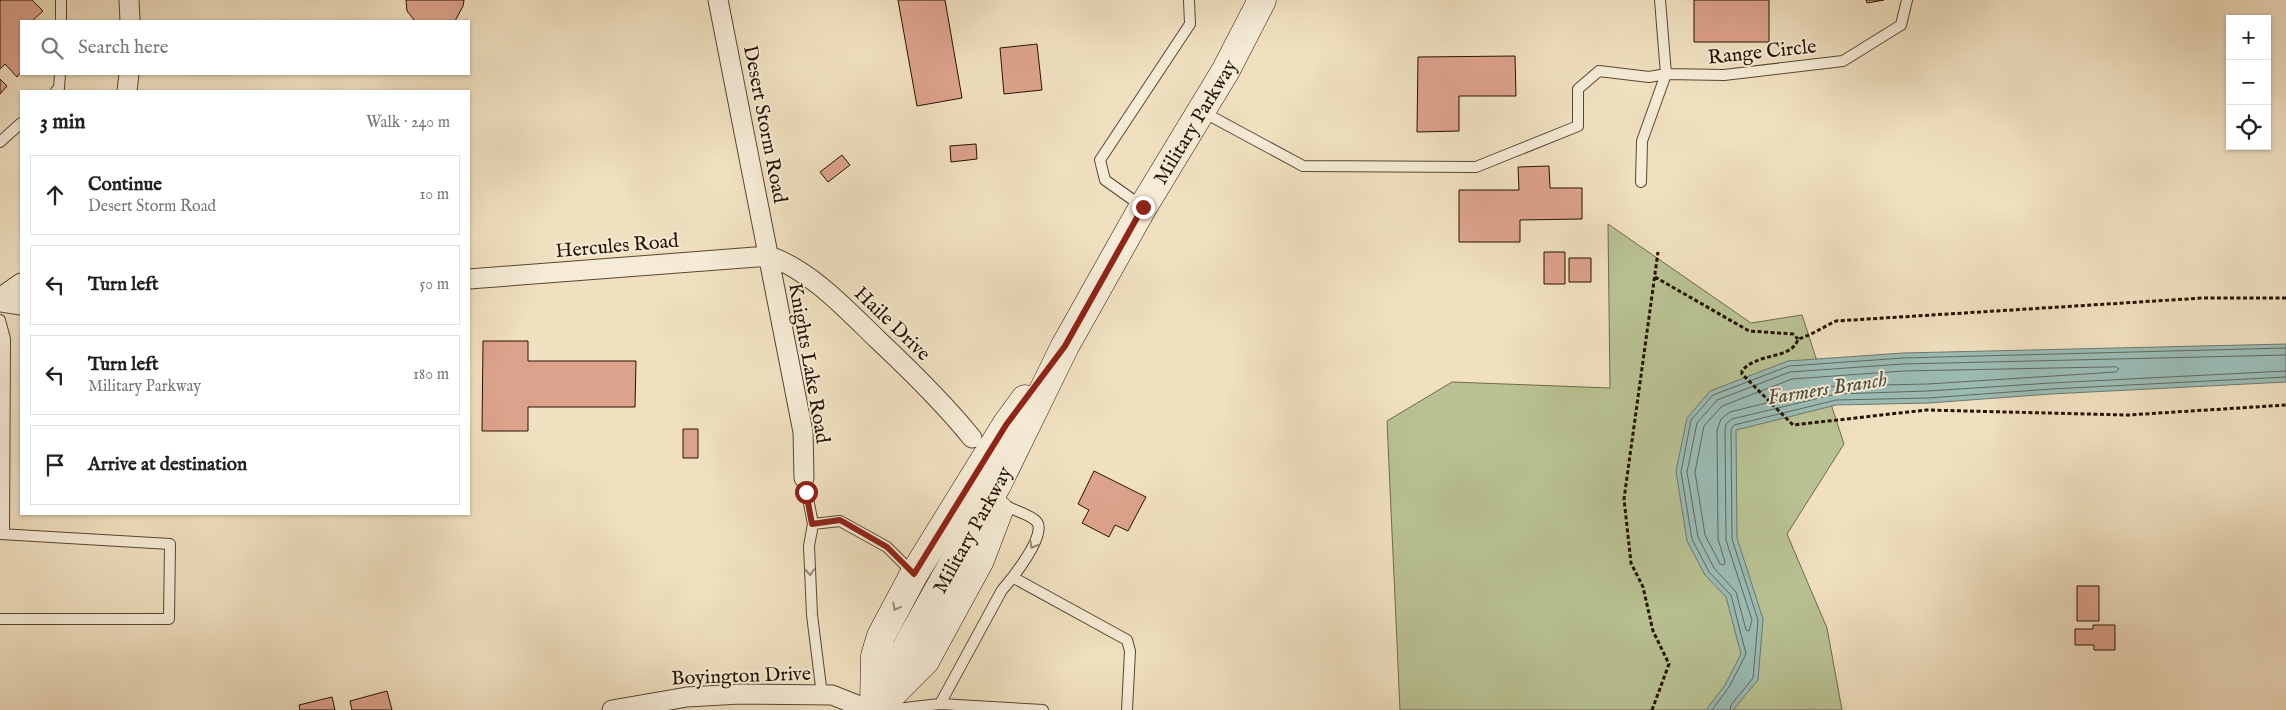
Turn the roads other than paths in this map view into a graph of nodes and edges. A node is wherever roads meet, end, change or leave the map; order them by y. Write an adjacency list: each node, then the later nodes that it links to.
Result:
1 (61, 0): 8 (lane)
2 (129, 0): 9 (street)
3 (718, 0): 20 (street, Desert Storm Road)
4 (1189, 0): 19 (lane)
5 (1262, 0): 15 (street, Military Parkway)
6 (1660, 0): 10 (lane)
7 (1907, 0): 10 (lane, Range Circle)
8 (61, 20)
9 (130, 20)
10 (1666, 74): 15 (lane, Range Circle); 18 (lane)
11 (60, 75): 13 (lane)
12 (129, 75): 14 (street)
13 (57, 90)
14 (127, 90)
15 (1202, 111): 19 (street, Military Parkway)
16 (20, 123): 17 (lane)
17 (0, 142)
18 (1641, 182)
19 (1143, 207): 27 (street, Military Parkway)
20 (769, 256): 21 (street, Hercules Road); 28 (street, Haile Drive); 29 (street, Knights Lake Road)
21 (470, 279)
22 (20, 283): 23 (street)
23 (0, 298)
24 (0, 302): 25 (street)
25 (20, 305)
26 (0, 320): 32 (lane)
27 (1065, 346): 30 (street, Military Parkway); 33 (street, Military Parkway); 40 (street, Military Parkway)
28 (972, 438)
29 (804, 478): 31 (lane)
30 (1002, 503): 34 (lane, one-way to 34); 40 (street, Military Parkway)
31 (812, 524): 33 (lane); 36 (lane, one-way to 36)
32 (2, 534): 35 (lane)
33 (914, 574): 40 (street, Military Parkway, one-way to 40)
34 (1014, 578): 37 (lane); 43 (lane)
35 (0, 619)
36 (822, 695): 38 (street, Boyington Drive); 39 (street, Boyington Drive)
37 (940, 704): 41 (lane); 42 (lane)
38 (612, 710)
39 (870, 710)
40 (875, 710)
41 (887, 710)
42 (1043, 710)
43 (1127, 710)

